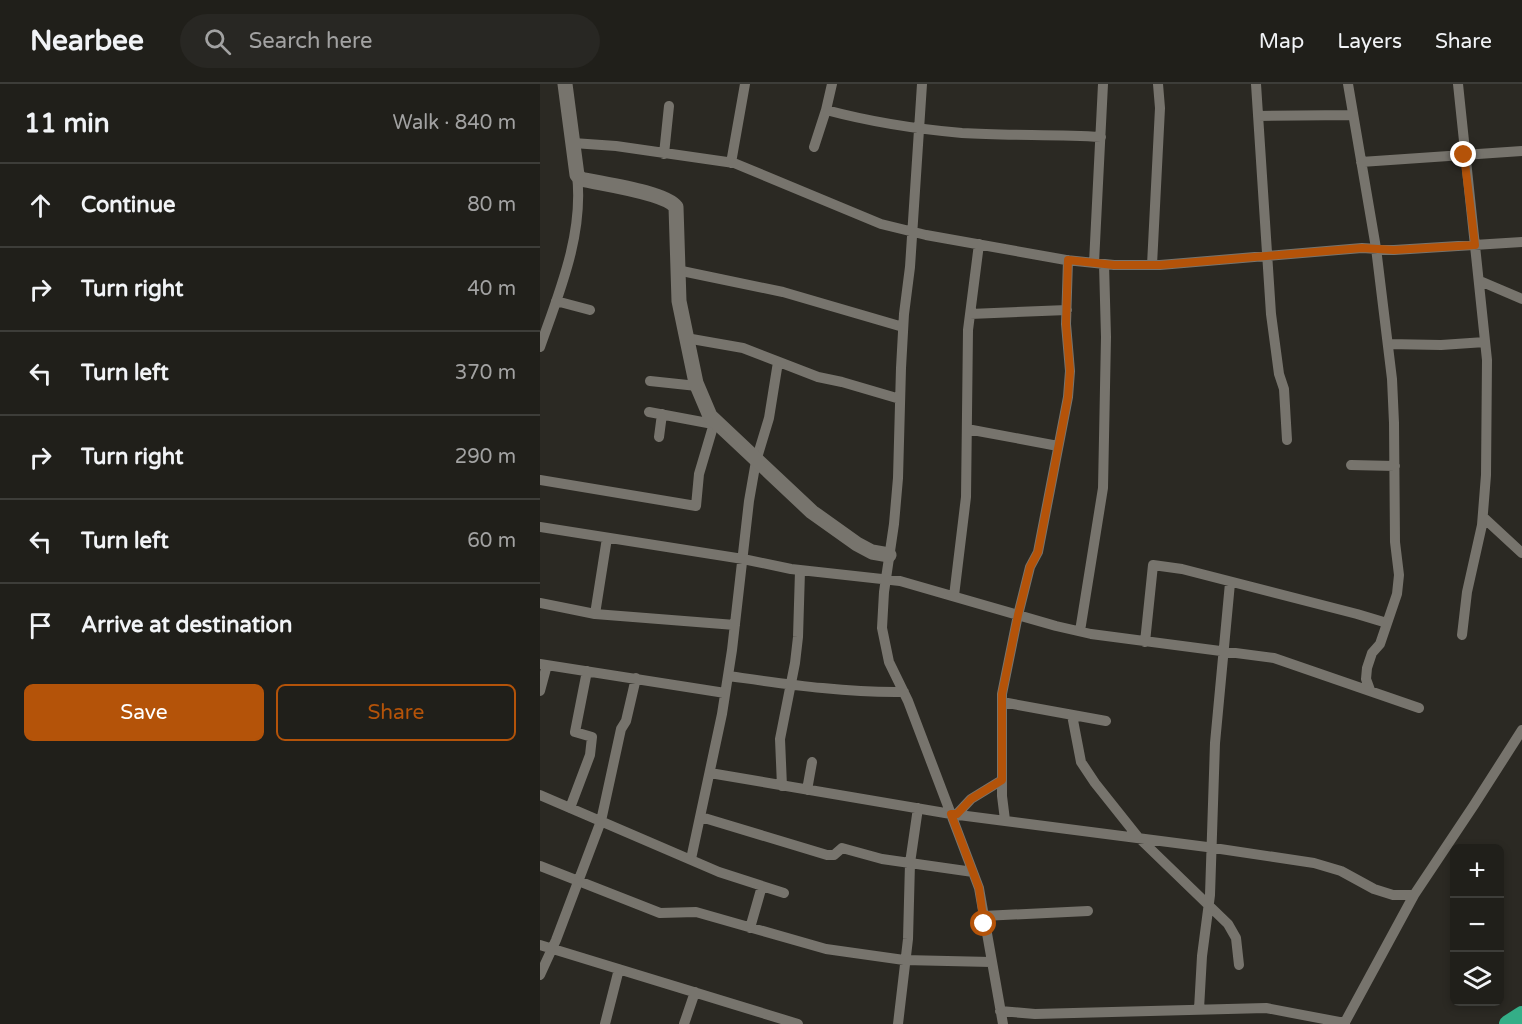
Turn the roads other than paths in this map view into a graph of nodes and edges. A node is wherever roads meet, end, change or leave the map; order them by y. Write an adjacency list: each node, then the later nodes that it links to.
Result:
1 (566, 84): 16 (street)
2 (745, 84): 22 (street)
3 (832, 84): 11 (street)
4 (922, 84): 14 (street)
5 (1102, 84): 15 (street)
6 (1158, 84): 32 (street)
7 (1256, 84): 13 (street)
8 (1348, 84): 12 (street)
9 (1458, 84): 20 (street)
10 (669, 106): 19 (street)
11 (826, 110): 14 (street); 17 (street)
12 (1353, 115): 13 (street); 21 (street)
13 (1258, 116): 29 (street)
14 (919, 128): 15 (street); 24 (street)
15 (1101, 137): 31 (street)
16 (573, 143): 19 (street); 23 (street)
17 (814, 147)
18 (1522, 151): 20 (street)
19 (664, 154): 22 (street)
20 (1464, 155): 21 (street); 27 (street)
21 (1361, 162): 28 (street)
22 (731, 163): 24 (street)
23 (577, 175): 33 (street); 36 (street)
24 (912, 232): 26 (street); 40 (street)
25 (1522, 242): 27 (street)
26 (979, 244): 30 (street); 39 (street)
27 (1475, 245): 28 (street); 34 (street)
28 (1376, 249): 29 (street); 43 (street)
29 (1266, 255): 32 (street); 54 (street)
30 (1068, 260): 31 (street); 38 (street)
31 (1099, 263): 32 (street); 75 (street)
32 (1152, 265)
33 (677, 270): 40 (street); 41 (street)
34 (1480, 281): 35 (street); 42 (street)
35 (1522, 299)
36 (556, 301): 37 (street); 44 (street)
37 (590, 310)
38 (1067, 310): 39 (street); 55 (street)
39 (970, 314): 52 (street)
40 (903, 327): 48 (street)
41 (686, 338): 45 (street); 47 (street)
42 (1485, 342): 43 (street); 60 (street)
43 (1388, 344): 58 (street)
44 (540, 347)
45 (778, 362): 48 (street); 56 (street)
46 (650, 381): 47 (street)
47 (698, 386): 51 (street)
48 (900, 399): 64 (street)
49 (650, 412): 50 (street)
50 (662, 414): 51 (street); 53 (street)
51 (714, 422): 56 (street); 59 (street)
52 (967, 429): 55 (street); 69 (street)
53 (659, 437)
54 (1287, 440)
55 (1058, 446): 72 (street)
56 (756, 461): 64 (street); 65 (street)
57 (1351, 465): 58 (street)
58 (1395, 466): 73 (street)
59 (540, 480)
60 (1483, 517): 63 (street); 76 (street)
61 (540, 527): 62 (street)
62 (607, 538): 65 (street); 71 (street)
63 (1522, 553)
64 (889, 555): 67 (street)
65 (742, 558): 66 (street); 74 (street)
66 (800, 571): 67 (street); 83 (street)
67 (886, 580): 69 (street); 86 (street)
68 (1230, 583): 73 (street); 77 (street); 78 (street)
69 (954, 596): 72 (street)
70 (540, 603): 71 (street)
71 (595, 614): 74 (street)
72 (1018, 615): 75 (street); 88 (street)
73 (1387, 623): 84 (street)
74 (735, 625): 81 (street)
75 (1080, 631): 77 (street)
76 (1462, 635)
77 (1145, 642): 78 (street)
78 (1224, 652): 84 (street); 106 (street)
79 (543, 665): 80 (street); 85 (street)
80 (587, 671): 82 (street); 99 (street)
81 (728, 676): 83 (street); 87 (street)
82 (636, 678): 87 (street); 104 (street)
83 (791, 684): 86 (street); 96 (street)
84 (1370, 690): 89 (street)
85 (540, 691)
86 (904, 692): 101 (street)
87 (725, 693): 94 (street)
88 (1002, 702): 90 (street); 95 (street)
89 (1419, 708)
90 (1072, 715): 91 (street); 105 (street)
91 (1106, 721)
92 (1522, 730): 114 (street)
93 (812, 762): 97 (street)
94 (710, 773): 96 (street); 102 (street)
95 (1002, 780): 101 (street); 103 (street)
96 (782, 786): 97 (street)
97 (807, 790): 100 (street)
98 (540, 795): 99 (street)
99 (570, 808): 104 (street)
100 (918, 808): 101 (street); 108 (street)
101 (954, 814): 103 (street); 110 (street)
102 (701, 817): 107 (street); 108 (street)
103 (1005, 820): 105 (street)
104 (601, 821): 107 (street); 111 (street)
105 (1138, 837): 106 (street); 115 (street)
106 (1211, 847): 114 (street); 115 (street)
107 (691, 859): 112 (street)
108 (910, 863): 110 (street); 121 (street)
109 (540, 866): 111 (street)
110 (973, 872): 117 (street)
111 (578, 881): 118 (street); 120 (street)
112 (762, 886): 113 (street); 118 (street)
113 (784, 893)
114 (1414, 895): 130 (street)
115 (1209, 905): 123 (street); 127 (street)
116 (1089, 911): 117 (street)
117 (983, 916): 122 (street)
118 (750, 928): 121 (street)
119 (540, 945): 120 (street)
120 (552, 949): 124 (street); 125 (street)
121 (904, 960): 122 (street); 134 (street)
122 (991, 962): 128 (street)
123 (1239, 965)
124 (619, 969): 126 (street); 131 (street)
125 (540, 975)
126 (695, 992): 132 (street); 133 (street)
127 (1198, 1009): 128 (street); 130 (street)
128 (1000, 1011): 135 (street)
129 (1522, 1015): 136 (highway)
130 (1344, 1023)
131 (605, 1024)
132 (684, 1024)
133 (798, 1024)
134 (898, 1024)
135 (1003, 1024)
136 (1508, 1024)

